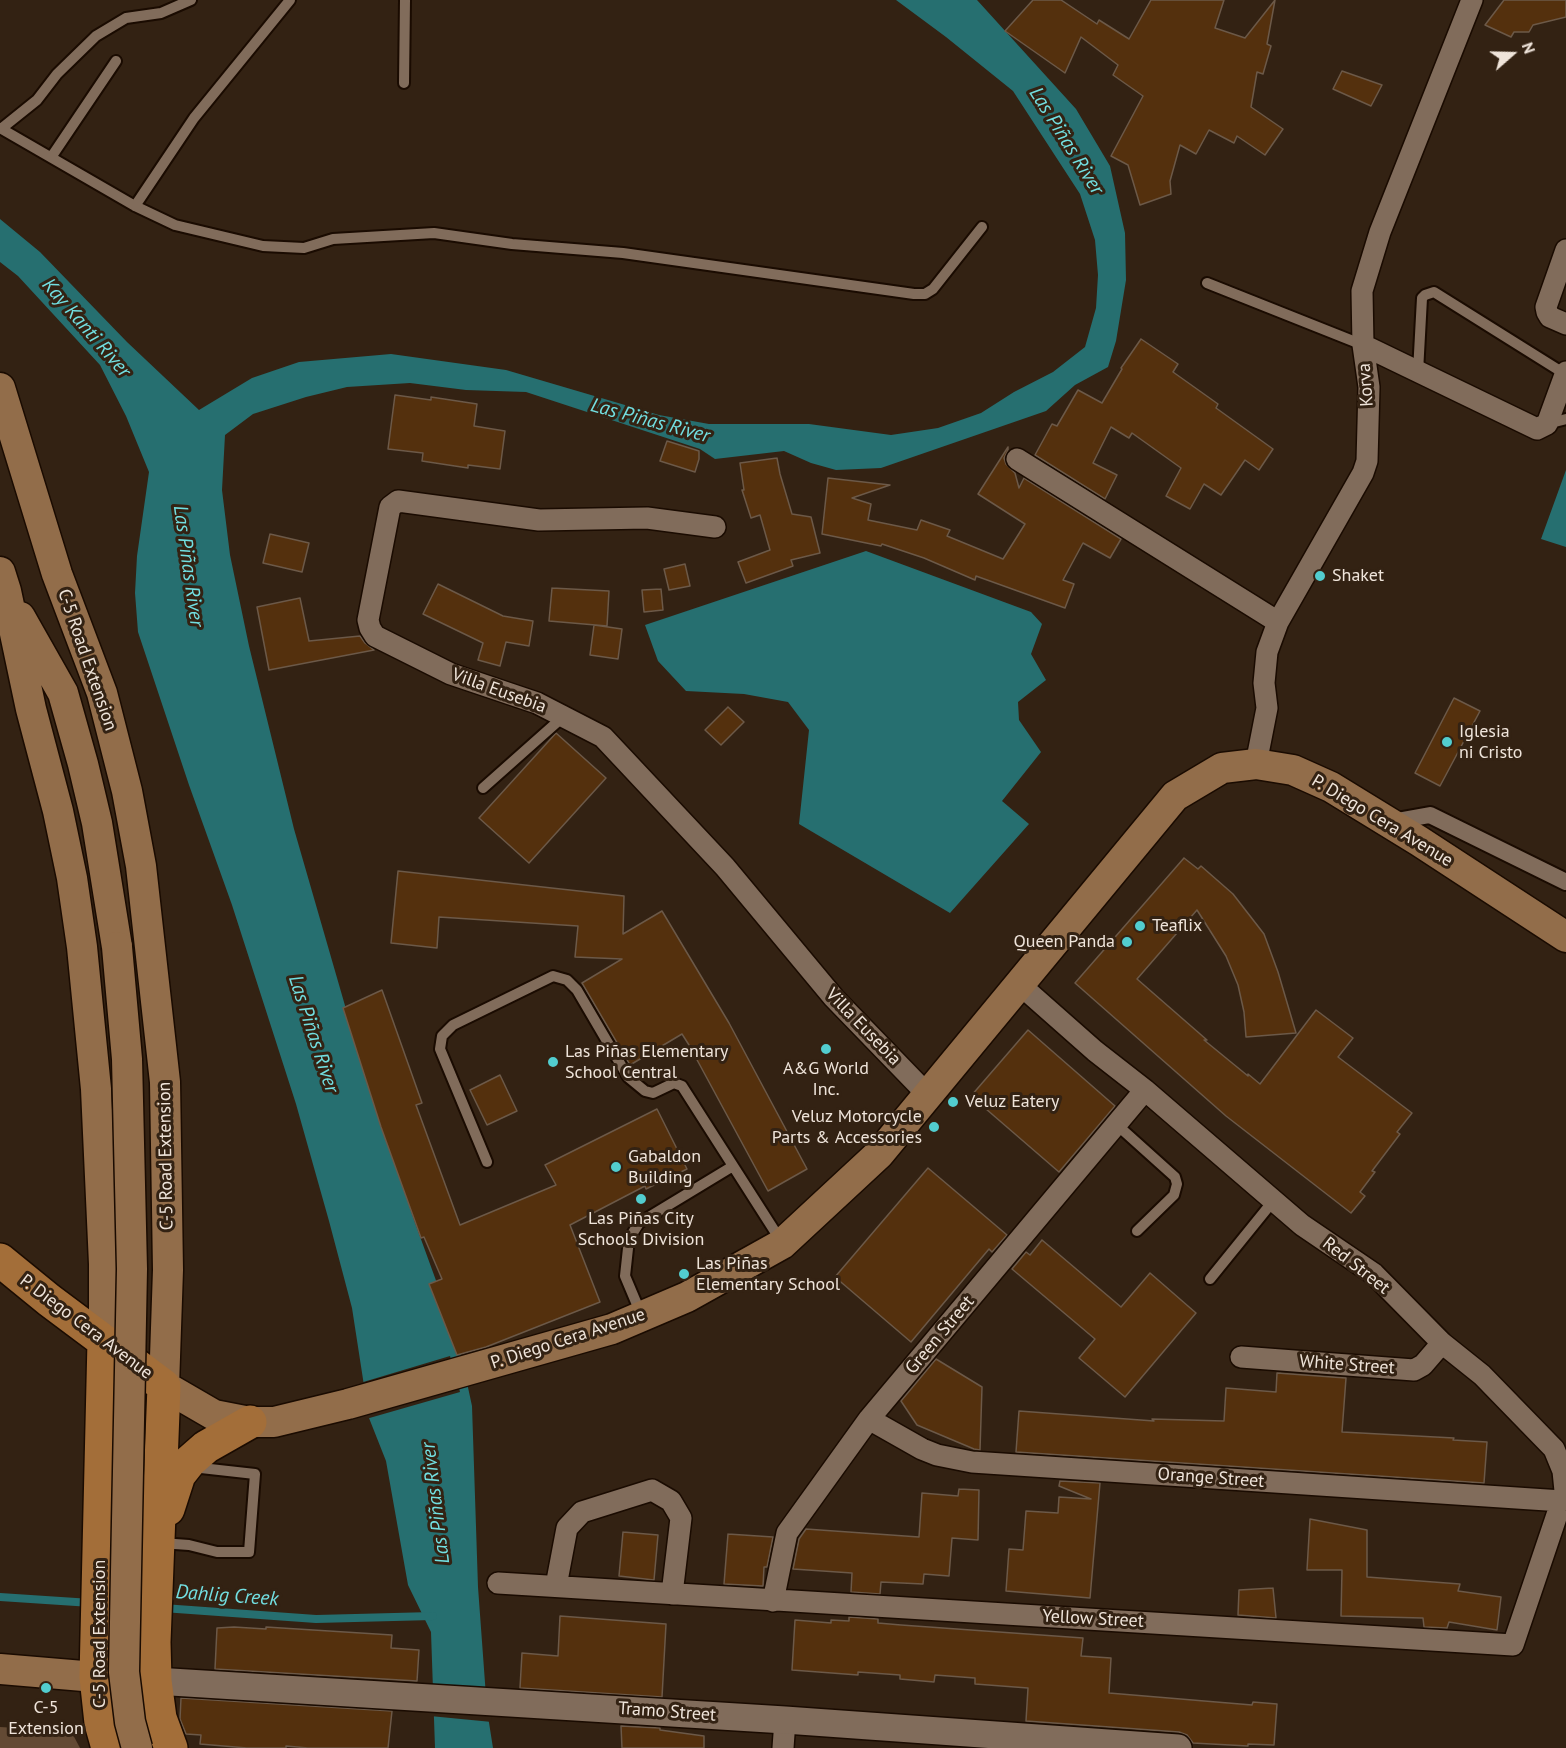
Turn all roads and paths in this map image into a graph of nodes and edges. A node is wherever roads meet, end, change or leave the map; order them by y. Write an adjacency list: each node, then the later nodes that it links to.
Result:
1 (191, 0): 7 (lane)
2 (290, 0): 9 (lane)
3 (405, 0): 6 (lane)
4 (1472, 0): 14 (street, Korva)
5 (116, 61): 8 (lane)
6 (404, 83)
7 (1, 128): 8 (lane)
8 (52, 156): 9 (lane)
9 (135, 206): 10 (lane)
10 (982, 227)
11 (1566, 250): 13 (street)
12 (1207, 283): 14 (lane)
13 (1566, 324)
14 (1363, 345): 15 (street); 23 (street, Korva)
15 (1418, 372): 16 (lane); 18 (street)
16 (1566, 373): 18 (street)
17 (0, 388): 21 (main road, C-5 Road Extension)
18 (1557, 422)
19 (1017, 459): 23 (street)
20 (715, 527): 25 (street, Villa Eusebia)
21 (57, 574): 24 (main road, C-5 Road Extension); 46 (main road, C-5 Road Extension)
22 (3, 581): 24 (main road, C-5 Road Extension); 43 (main road, C-5 Road Extension)
23 (1278, 622): 26 (street, Korva)
24 (63, 693): 63 (main road, C-5 Road Extension, bridge)
25 (564, 715): 27 (lane); 33 (street, Villa Eusebia)
26 (1256, 764): 28 (main road, P. Diego Cera Avenue); 31 (main road, P. Diego Cera Avenue)
27 (483, 788)
28 (1389, 822): 29 (street); 30 (main road, P. Diego Cera Avenue)
29 (1566, 882)
30 (1566, 936)
31 (1018, 983): 32 (street, Red Street); 33 (main road, P. Diego Cera Avenue)
32 (1144, 1090): 34 (street, Green Street); 37 (street, Red Street)
33 (927, 1094): 39 (main road, P. Diego Cera Avenue)
34 (1116, 1124): 38 (lane); 47 (street, Green Street)
35 (487, 1162): 36 (lane)
36 (733, 1166): 39 (lane); 42 (lane)
37 (1274, 1200): 41 (lane); 44 (street, Red Street)
38 (1137, 1231)
39 (782, 1244): 42 (main road, P. Diego Cera Avenue)
40 (0, 1260): 43 (main road, P. Diego Cera Avenue)
41 (1210, 1279)
42 (642, 1317): 48 (main road, P. Diego Cera Avenue)
43 (104, 1341): 46 (main road, P. Diego Cera Avenue); 58 (main road, C-5 Road Extension)
44 (1442, 1343): 45 (street, White Street); 50 (street, Red Street)
45 (1241, 1358)
46 (164, 1386): 48 (main road, P. Diego Cera Avenue); 51 (main road, C-5 Road Extension)
47 (869, 1419): 50 (street, Orange Street); 55 (street, Green Street)
48 (250, 1422): 49 (main road)
49 (185, 1467): 51 (main road); 51 (lane)
50 (1563, 1501): 56 (street, Red Street)
51 (159, 1546): 59 (main road, C-5 Road Extension)
52 (498, 1584): 53 (street, Yellow Street)
53 (556, 1586): 54 (street, Yellow Street); 54 (street)
54 (672, 1594): 55 (street, Yellow Street)
55 (774, 1600): 56 (street, Yellow Street)
56 (1514, 1645)
57 (0, 1669): 58 (main road)
58 (96, 1677): 59 (main road); 62 (main road, C-5 Road Extension)
59 (155, 1681): 60 (street, Tramo Street); 64 (main road, C-5 Road Extension)
60 (785, 1720): 61 (street, Tramo Street); 65 (street)
61 (1145, 1747): 66 (street, Tramo Street)
62 (108, 1748)
63 (137, 1748)
64 (171, 1748)
65 (783, 1748)
66 (1178, 1748)

